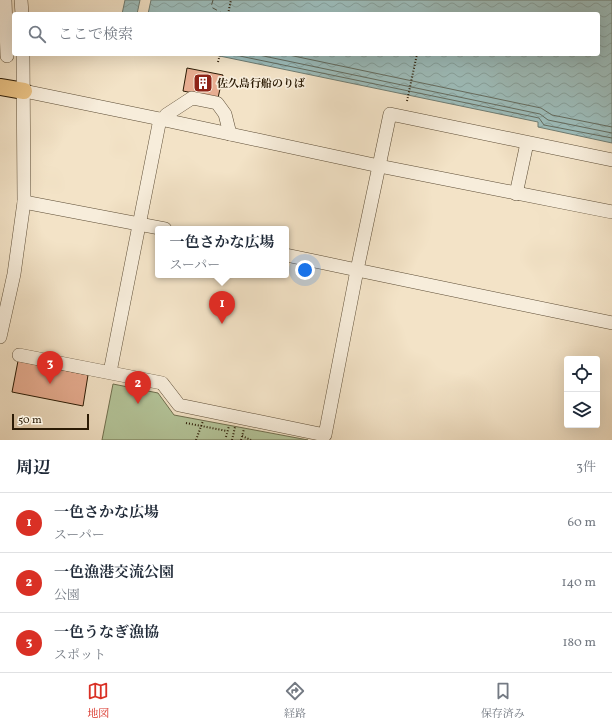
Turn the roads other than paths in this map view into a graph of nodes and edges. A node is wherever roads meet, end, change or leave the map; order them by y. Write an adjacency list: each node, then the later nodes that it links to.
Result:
1 (5, 0): 2 (street)
2 (6, 56)
3 (23, 56): 5 (street)
4 (0, 87): 5 (main road)
5 (24, 91): 6 (street); 12 (street)
6 (163, 117): 7 (street); 7 (street); 14 (street)
7 (230, 134): 10 (street)
8 (526, 143): 9 (street); 10 (street); 11 (street)
9 (612, 160)
10 (379, 166): 11 (street); 17 (street)
11 (516, 194): 13 (street)
12 (24, 202): 14 (street); 19 (street)
13 (612, 212)
14 (140, 223): 15 (street); 21 (street)
15 (155, 226)
16 (289, 256): 17 (street)
17 (357, 270): 18 (street); 22 (street)
18 (612, 323)
19 (0, 337)
20 (19, 355): 21 (street)
21 (110, 372): 22 (street)
22 (325, 438)

